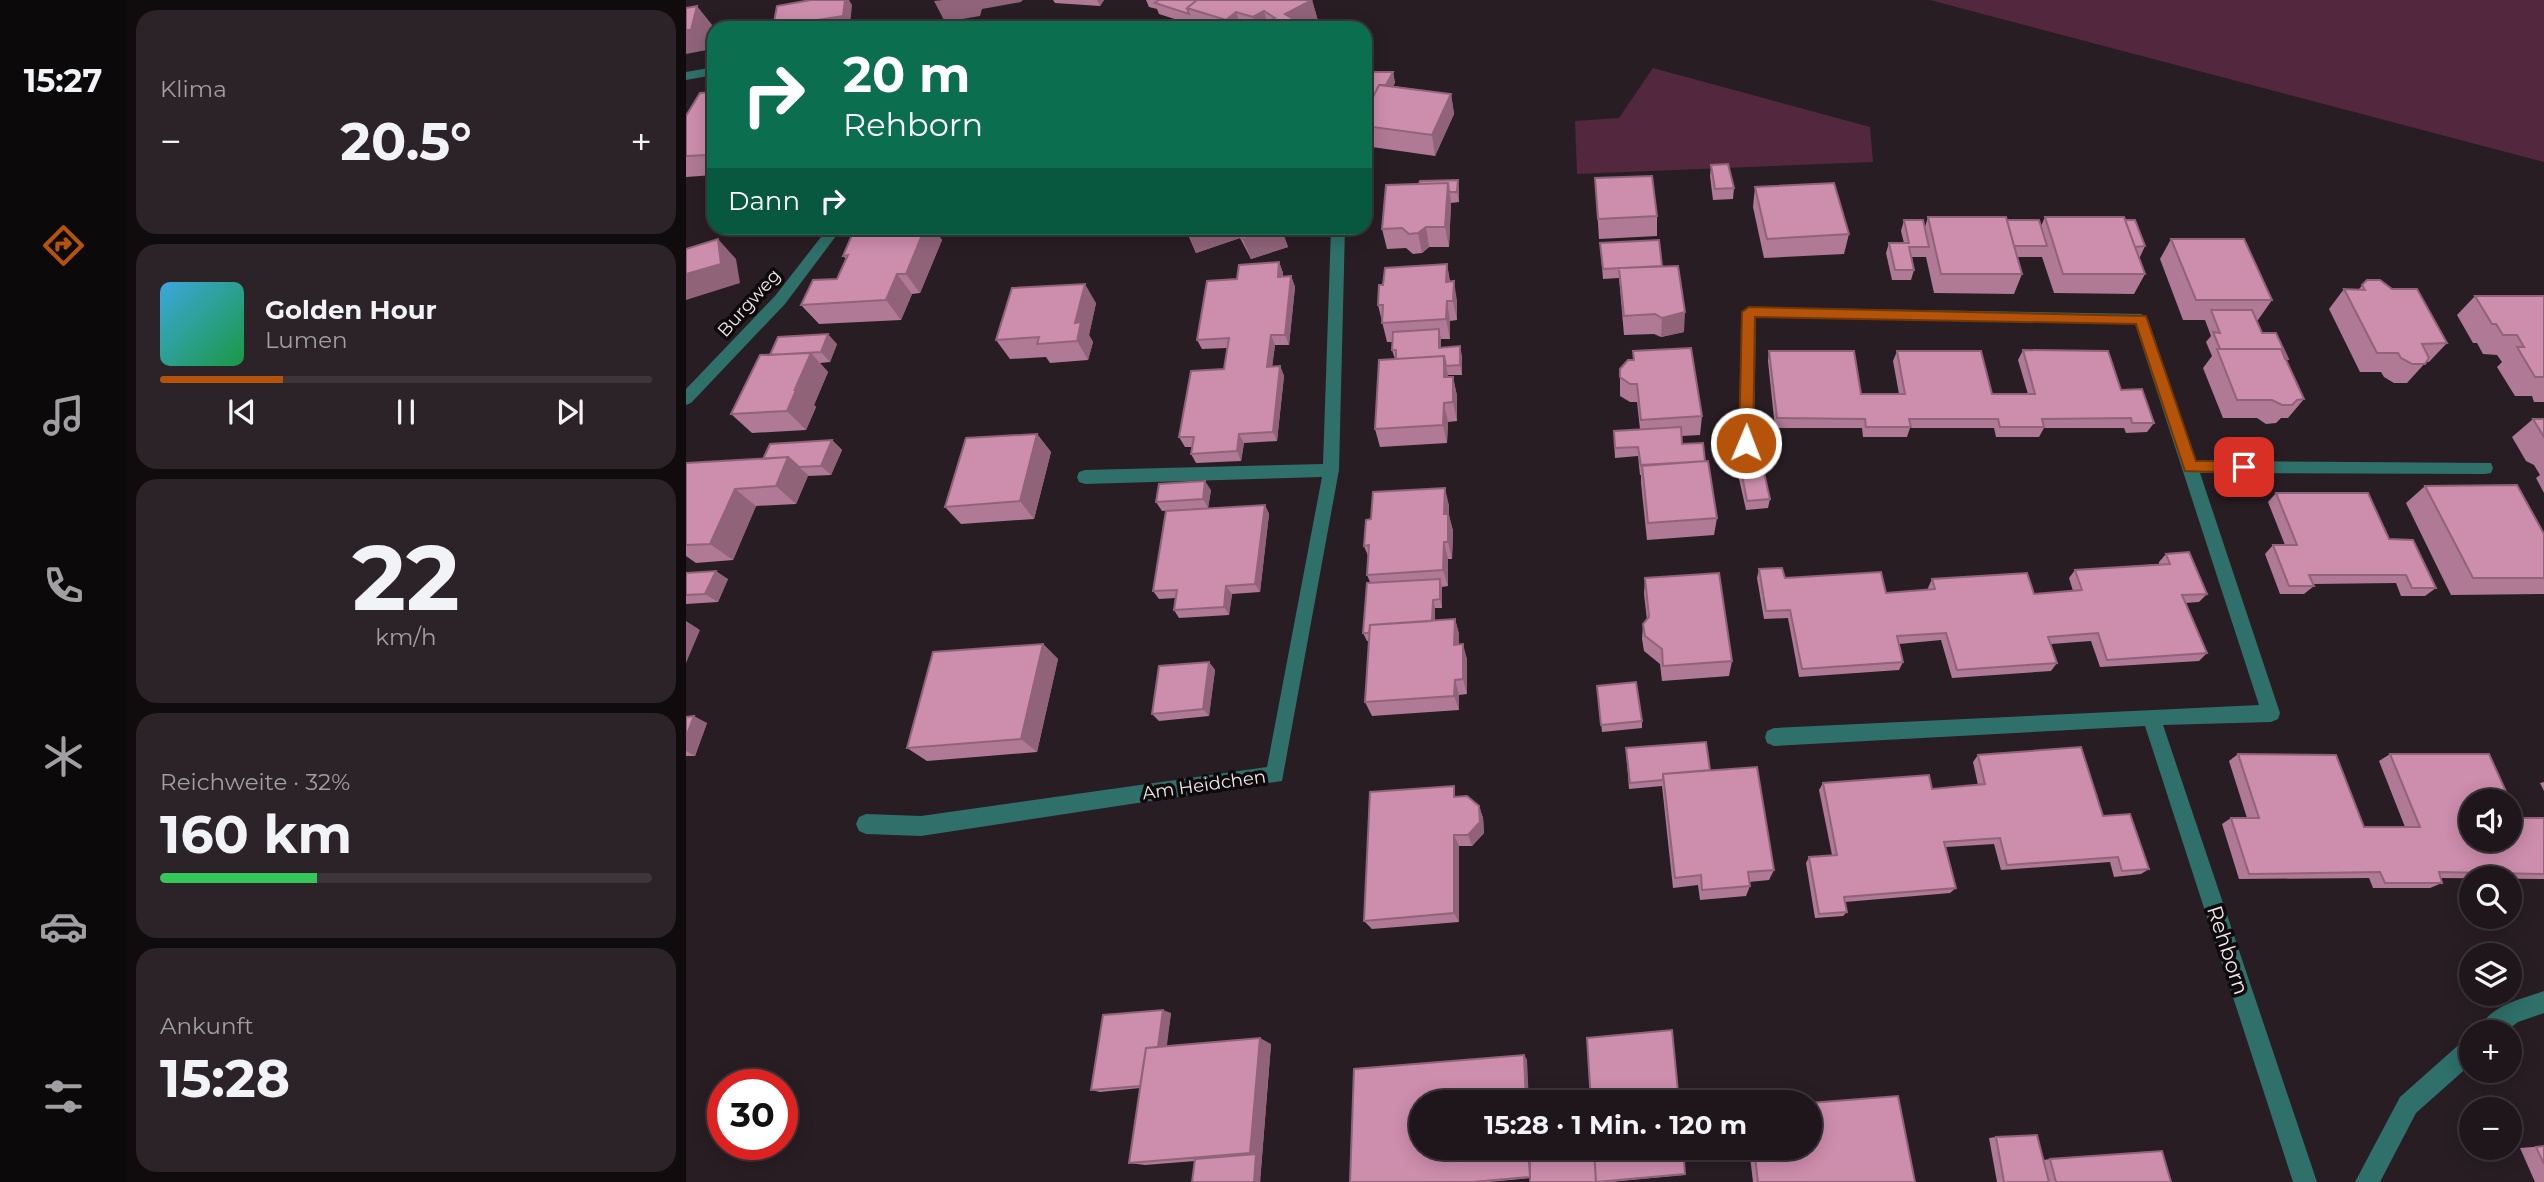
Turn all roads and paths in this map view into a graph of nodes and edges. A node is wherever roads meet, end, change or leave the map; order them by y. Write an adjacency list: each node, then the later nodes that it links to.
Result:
1 (707, 72): 2 (street)
2 (686, 76)
3 (830, 235): 5 (street, Burgweg)
4 (1338, 235): 9 (street, Am Heidchen)
5 (686, 399)
6 (1746, 443): 7 (street)
7 (2190, 467): 8 (street); 11 (street)
8 (2485, 467)
9 (1331, 470): 10 (street); 13 (street, Am Heidchen)
10 (1085, 477)
11 (2151, 717): 12 (street); 17 (street, Rehborn)
12 (1774, 737)
13 (866, 824)
14 (2544, 1002): 15 (street)
15 (2503, 1020)
16 (2459, 1060): 18 (street)
17 (2305, 1182)
18 (2367, 1182)

